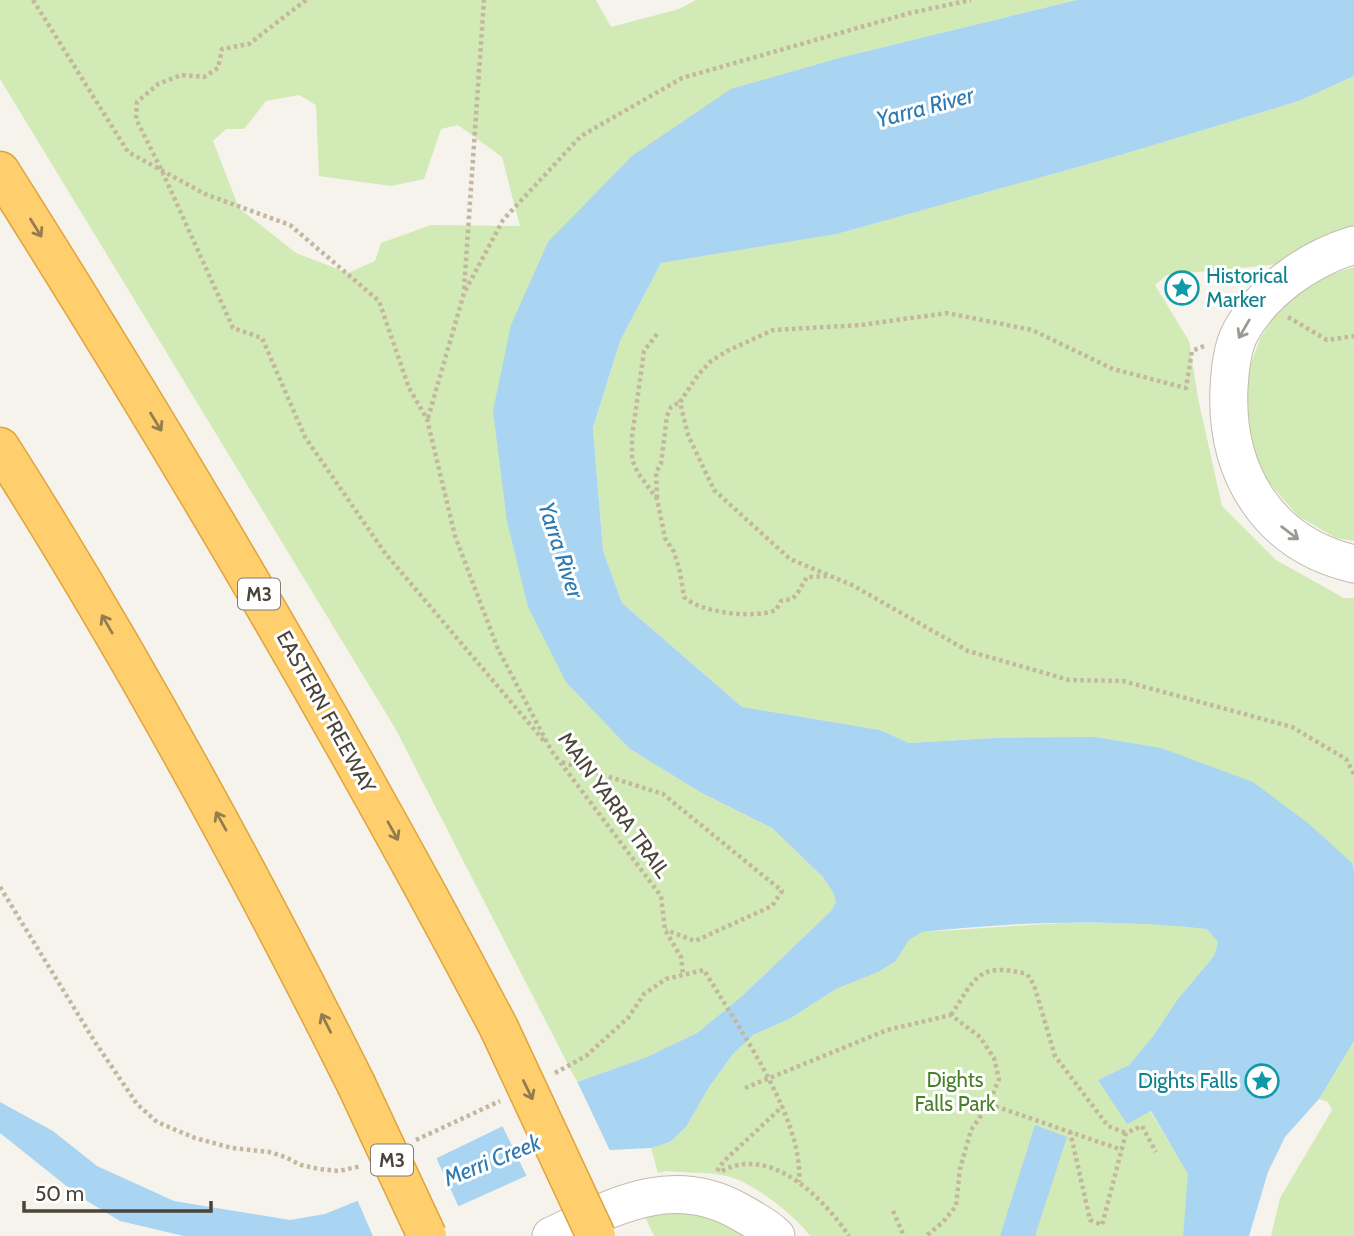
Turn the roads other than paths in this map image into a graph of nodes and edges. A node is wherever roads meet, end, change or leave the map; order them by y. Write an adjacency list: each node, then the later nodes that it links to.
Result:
1 (0, 171): 9 (highway, EASTERN FREEWAY / M3, one-way to 9, bridge)
2 (1354, 245): 4 (street, one-way to 4)
3 (0, 447): 5 (highway, M3, one-way to 3)
4 (1354, 564)
5 (356, 1084): 6 (highway, bridge); 7 (highway, M3, bridge)
6 (411, 1236)
7 (427, 1236)
8 (551, 1236): 10 (street)
9 (596, 1236)
10 (776, 1236)

